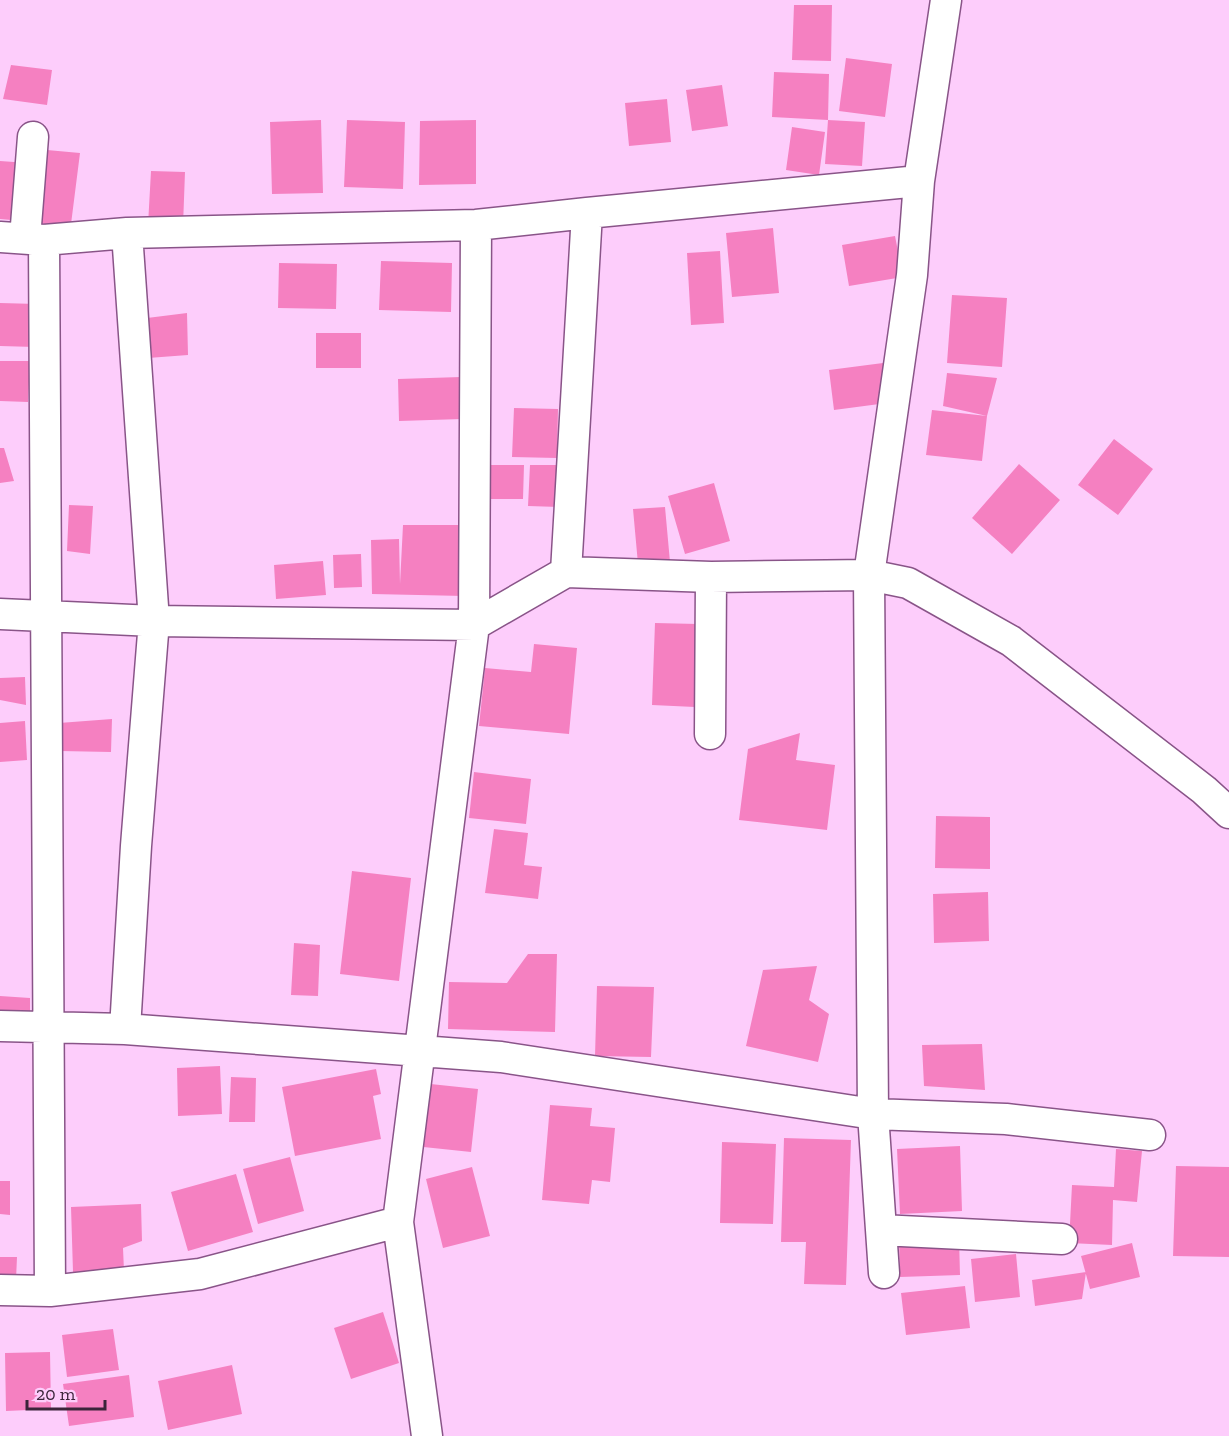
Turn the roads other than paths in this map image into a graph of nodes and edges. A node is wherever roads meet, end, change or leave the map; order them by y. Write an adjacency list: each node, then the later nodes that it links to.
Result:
1 (946, 0): 3 (street)
2 (33, 137): 7 (street)
3 (919, 181): 4 (street); 9 (street)
4 (587, 213): 5 (street); 8 (street)
5 (476, 225): 6 (street); 14 (street)
6 (128, 233): 7 (street); 13 (street)
7 (23, 238): 12 (street)
8 (566, 572): 10 (street); 14 (street)
9 (869, 576): 10 (street); 16 (street); 21 (street)
10 (711, 577): 15 (street)
11 (0, 614): 12 (street)
12 (46, 615): 13 (street); 18 (street)
13 (154, 621): 14 (street); 19 (street)
14 (474, 625): 20 (street)
15 (710, 734)
16 (1229, 813)
17 (0, 1026): 18 (street)
18 (48, 1026): 19 (street); 28 (street)
19 (125, 1029): 20 (street)
20 (419, 1051): 21 (street); 23 (street)
21 (873, 1114): 22 (street); 24 (street)
22 (1150, 1135)
23 (398, 1222): 28 (street); 29 (street)
24 (881, 1230): 25 (street); 26 (street)
25 (1062, 1239)
26 (884, 1273)
27 (0, 1290): 28 (street)
28 (50, 1291)
29 (426, 1436)

